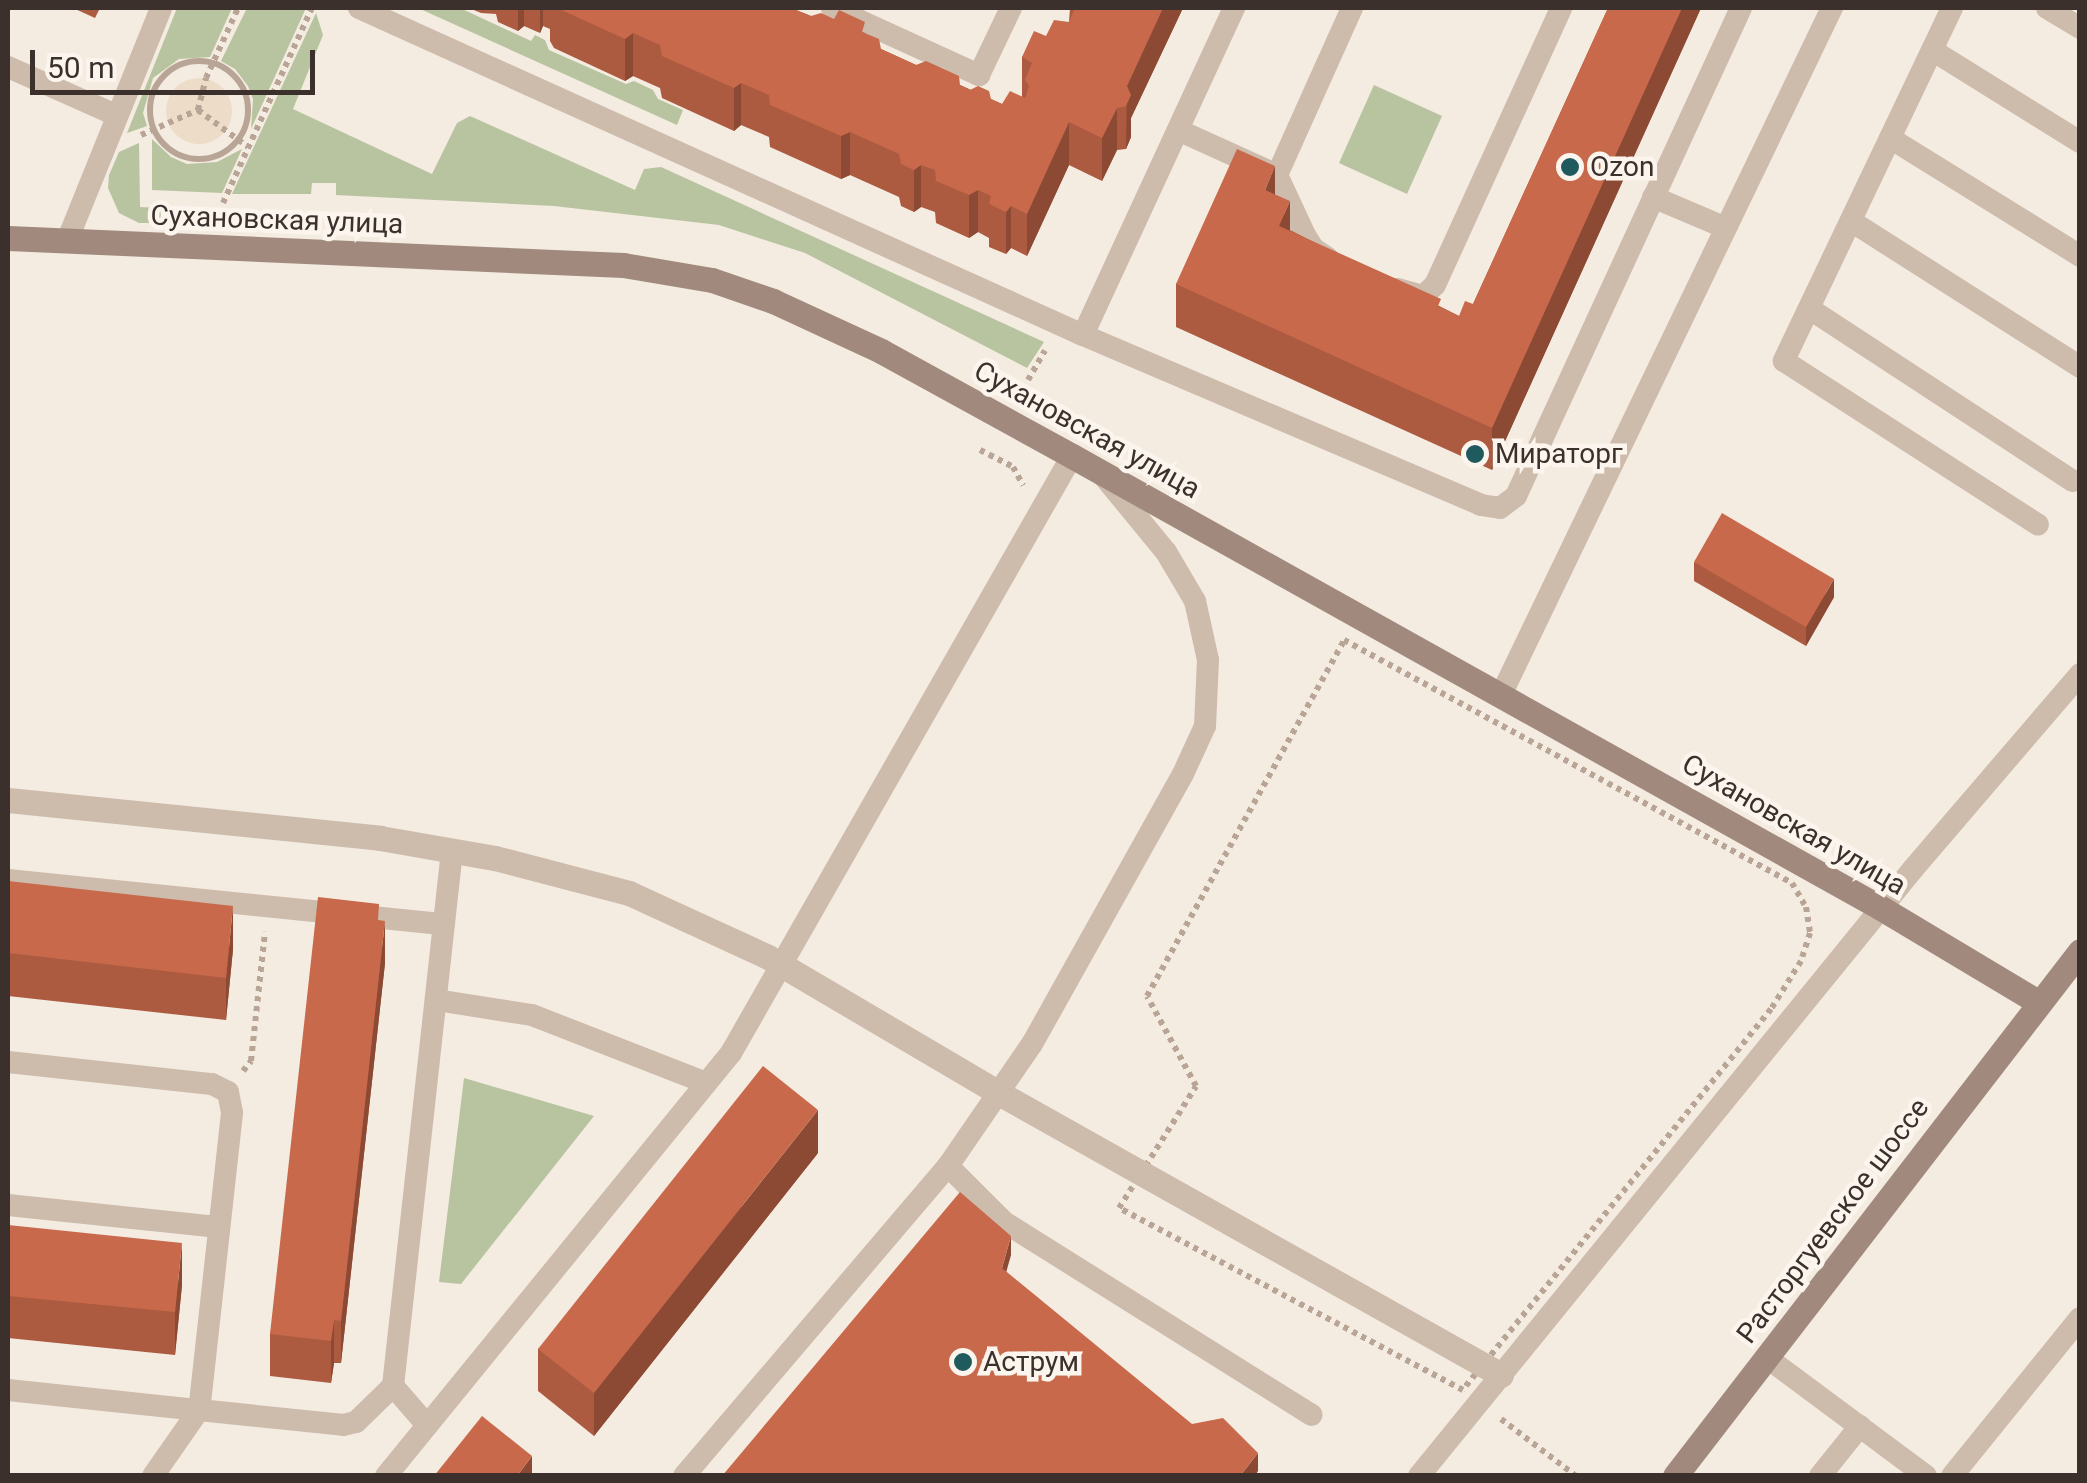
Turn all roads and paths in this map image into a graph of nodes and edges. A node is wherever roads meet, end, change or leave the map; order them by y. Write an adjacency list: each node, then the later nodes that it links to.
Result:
1 (161, 8): 19 (lane)
2 (238, 8): 16 (path)
3 (312, 8): 26 (path)
4 (359, 8): 38 (lane)
5 (832, 8): 6 (lane)
6 (1011, 8)
7 (1234, 8): 21 (lane)
8 (1352, 8): 27 (lane)
9 (1561, 8): 36 (lane)
10 (1741, 8): 28 (lane)
11 (1832, 8): 31 (lane)
12 (1952, 8): 15 (lane)
13 (2047, 8): 14 (lane)
14 (2080, 28)
15 (1932, 50): 22 (lane); 25 (lane)
16 (212, 63): 18 (path); 20 (path); 23 (path)
17 (8, 66): 19 (lane)
18 (198, 110): 20 (path); 23 (path)
19 (116, 114): 24 (lane)
20 (154, 130): 23 (path); 24 (path)
21 (1178, 130): 27 (lane); 38 (lane)
22 (1890, 138): 30 (lane); 34 (lane)
23 (238, 139): 26 (path)
24 (106, 140): 33 (lane)
25 (2080, 142)
26 (248, 147): 29 (path)
27 (1277, 174): 35 (lane)
28 (1654, 197): 31 (lane); 38 (lane)
29 (223, 203)
30 (1851, 221): 37 (lane); 39 (lane)
31 (1726, 228): 45 (lane)
32 (8, 238): 33 (street, Сухановская улица)
33 (67, 241): 40 (street, Сухановская улица)
34 (2080, 256)
35 (1342, 264)
36 (1375, 279)
37 (1810, 308): 42 (lane); 43 (lane)
38 (1083, 335)
39 (2080, 367)
40 (1072, 456): 41 (street, Сухановская улица); 53 (lane)
41 (1099, 471): 45 (street, Сухановская улица); 59 (lane)
42 (2073, 480)
43 (2038, 526)
44 (2080, 674): 49 (lane)
45 (1501, 695): 49 (street, Сухановская улица)
46 (8, 800): 47 (street)
47 (452, 850): 50 (lane); 53 (street)
48 (8, 880): 50 (lane)
49 (1881, 908): 55 (street, Сухановская улица); 66 (lane)
50 (444, 924): 54 (lane)
51 (265, 931): 58 (path)
52 (2080, 951): 55 (street, Расторгуевское шоссе)
53 (782, 965): 57 (lane); 59 (street)
54 (436, 1000): 57 (lane); 67 (lane)
55 (2038, 1002): 65 (street, Расторгуевское шоссе)
56 (8, 1062): 58 (lane)
57 (706, 1083): 71 (lane)
58 (228, 1092): 63 (lane)
59 (997, 1092): 60 (lane); 61 (street)
60 (948, 1166): 70 (lane); 75 (lane)
61 (1140, 1172): 66 (street); 66 (path); 66 (path)
62 (8, 1205): 63 (lane)
63 (219, 1226): 69 (lane)
64 (2080, 1318): 80 (lane)
65 (1766, 1356): 72 (lane); 77 (street, Расторгуевское шоссе)
66 (1492, 1370): 76 (lane)
67 (393, 1386): 69 (lane); 71 (lane)
68 (8, 1390): 69 (lane)
69 (199, 1410): 73 (lane)
70 (1312, 1416)
71 (428, 1425): 74 (lane)
72 (1860, 1426): 78 (lane); 79 (lane)
73 (153, 1476)
74 (386, 1476)
75 (684, 1476)
76 (1419, 1476)
77 (1675, 1476)
78 (1820, 1476)
79 (1926, 1476)
80 (1952, 1476)

